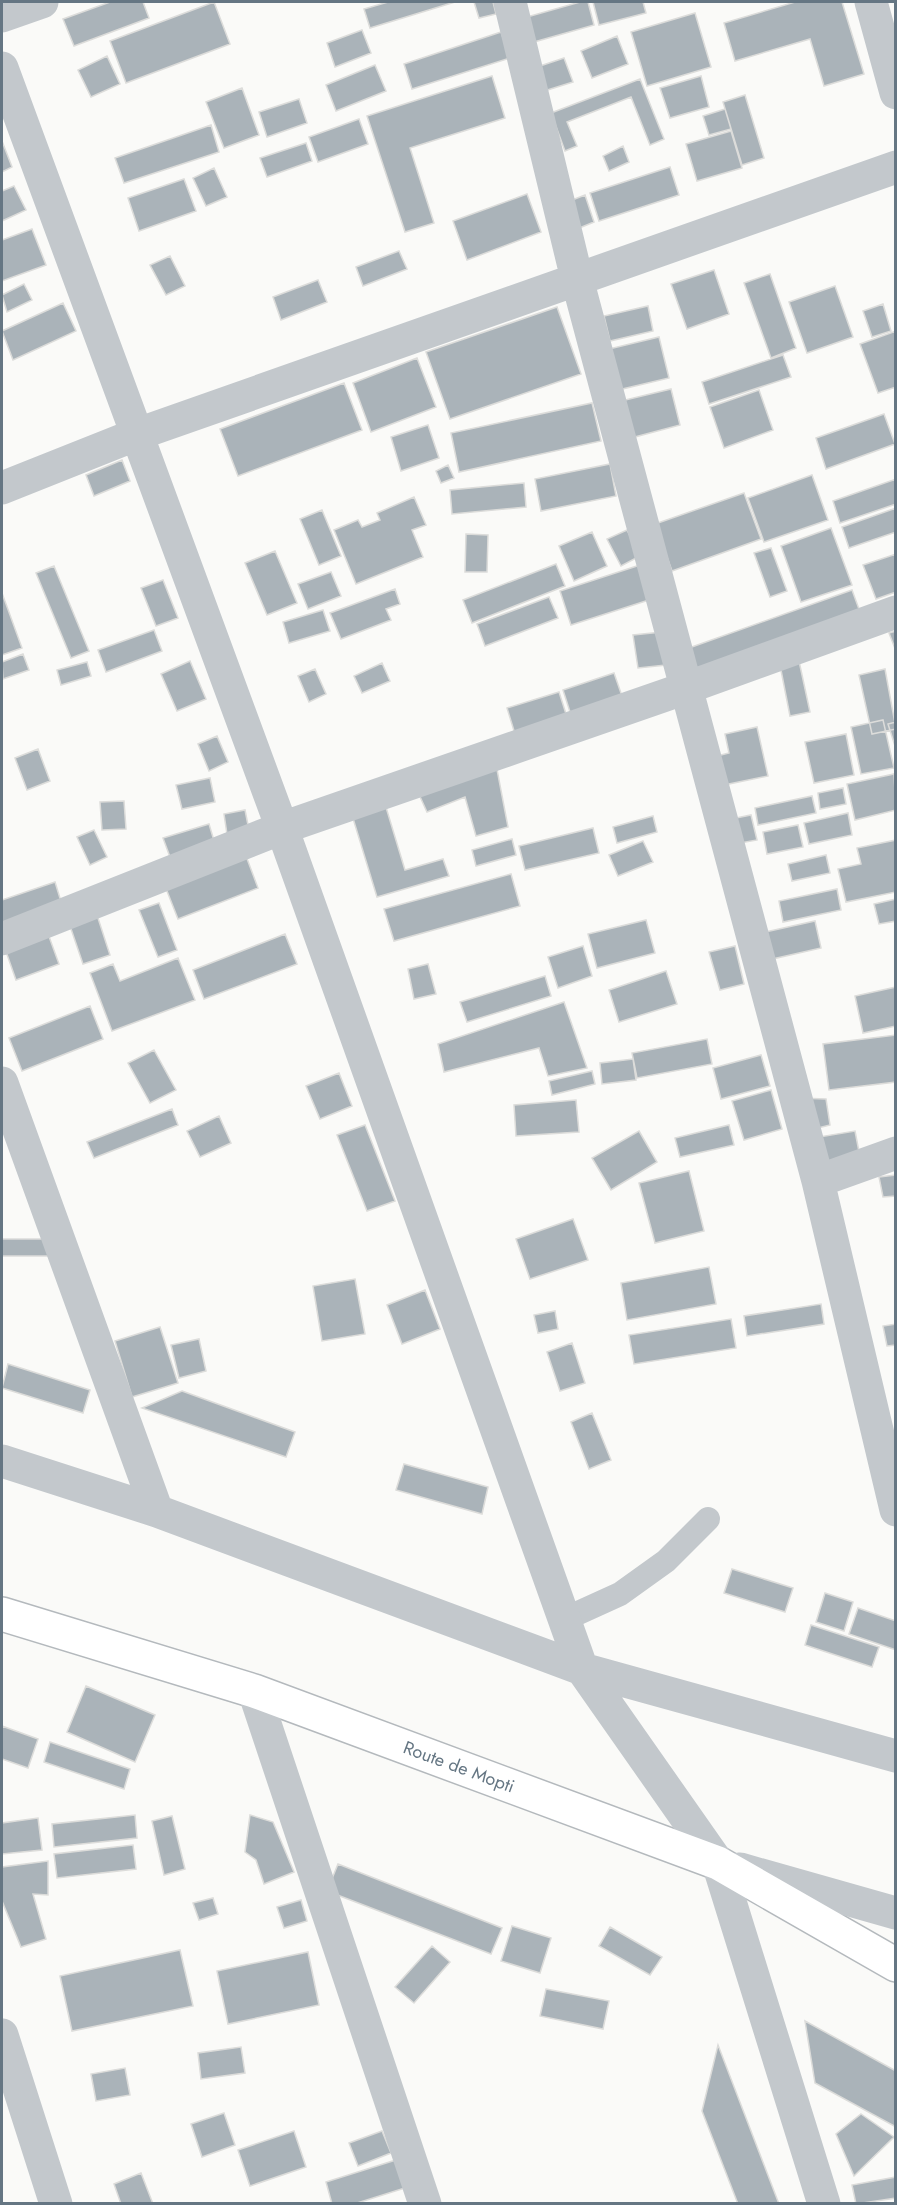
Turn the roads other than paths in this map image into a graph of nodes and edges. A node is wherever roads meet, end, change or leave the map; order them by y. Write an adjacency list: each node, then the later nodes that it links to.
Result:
1 (42, 2): 4 (street)
2 (510, 2): 8 (street)
3 (871, 2): 6 (street)
4 (2, 16)
5 (2, 68): 9 (street)
6 (896, 93)
7 (896, 167): 8 (street)
8 (577, 279): 9 (street); 12 (street)
9 (135, 435): 10 (street); 13 (street)
10 (2, 488)
11 (896, 612): 12 (street)
12 (686, 688): 13 (street); 17 (street)
13 (282, 828): 14 (street); 23 (street)
14 (2, 939)
15 (2, 1083): 20 (street)
16 (896, 1153): 17 (street)
17 (818, 1181): 19 (street)
18 (2, 1461): 20 (street)
19 (896, 1510)
20 (157, 1511): 24 (street)
21 (708, 1519): 23 (lane)
22 (2, 1614): 25 (highway, Route de Mopti)
23 (565, 1619): 24 (street)
24 (582, 1668): 26 (street); 27 (street)
25 (254, 1691): 27 (highway, Route de Mopti); 32 (street)
26 (896, 1756)
27 (718, 1863): 28 (street); 29 (highway, Route de Mopti); 33 (street)
28 (896, 1913)
29 (896, 1965)
30 (2, 2035): 31 (street)
31 (56, 2204)
32 (425, 2204)
33 (824, 2204)

